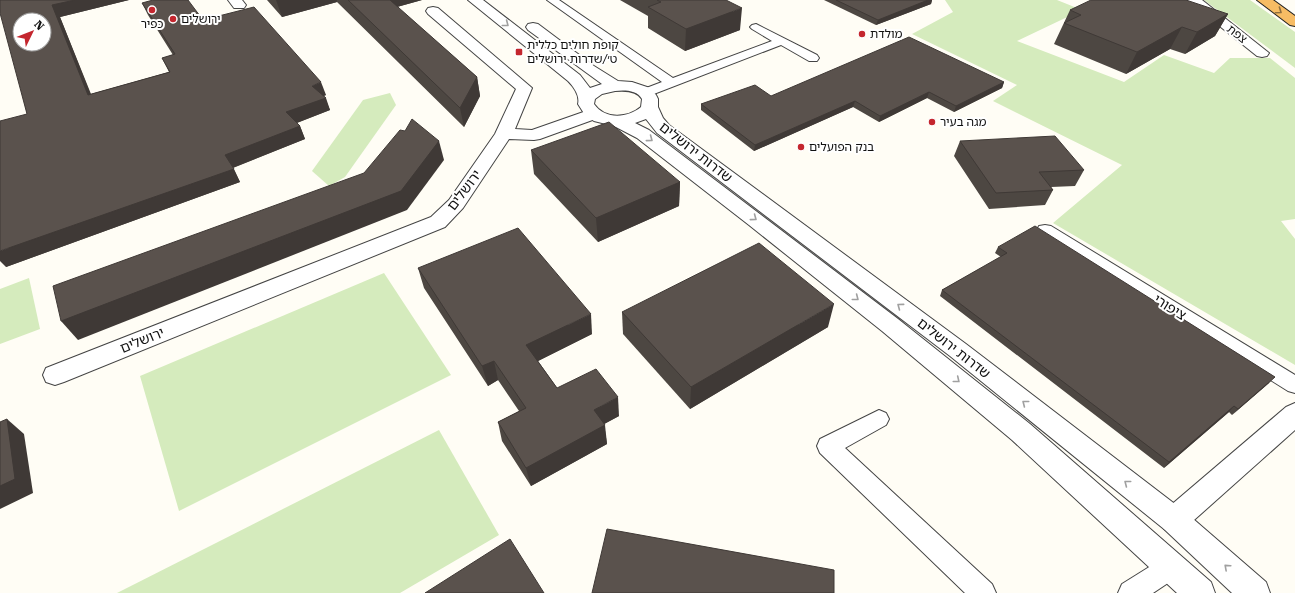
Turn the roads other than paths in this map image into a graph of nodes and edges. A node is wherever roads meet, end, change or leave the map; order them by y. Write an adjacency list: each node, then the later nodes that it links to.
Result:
1 (475, 0): 15 (street, one-way to 15)
2 (552, 0): 12 (lane)
3 (1194, 0): 10 (street, צפת)
4 (1264, 0): 7 (highway, one-way to 7)
5 (433, 11): 17 (street, ירושלים)
6 (522, 18): 13 (street)
7 (1295, 22)
8 (756, 27): 9 (lane)
9 (782, 41): 11 (lane); 12 (lane)
10 (1262, 53)
11 (813, 58)
12 (671, 83): 14 (lane)
13 (615, 86): 14 (street); 15 (street)
14 (648, 100): 16 (street); 23 (street, שדרות ירושלים, one-way to 14)
15 (589, 107): 16 (street); 17 (street)
16 (616, 120): 24 (street, שדרות ירושלים, one-way to 24)
17 (504, 134): 19 (street, ירושלים)
18 (1045, 230): 20 (lane, ציפורי)
19 (55, 374)
20 (1295, 385)
21 (1295, 414): 23 (street)
22 (879, 418): 25 (lane)
23 (1174, 520): 28 (street, שדרות ירושלים, one-way to 23)
24 (1172, 567): 26 (lane); 27 (street, שדרות ירושלים)
25 (983, 593)
26 (1131, 593)
27 (1200, 593)
28 (1256, 593)

